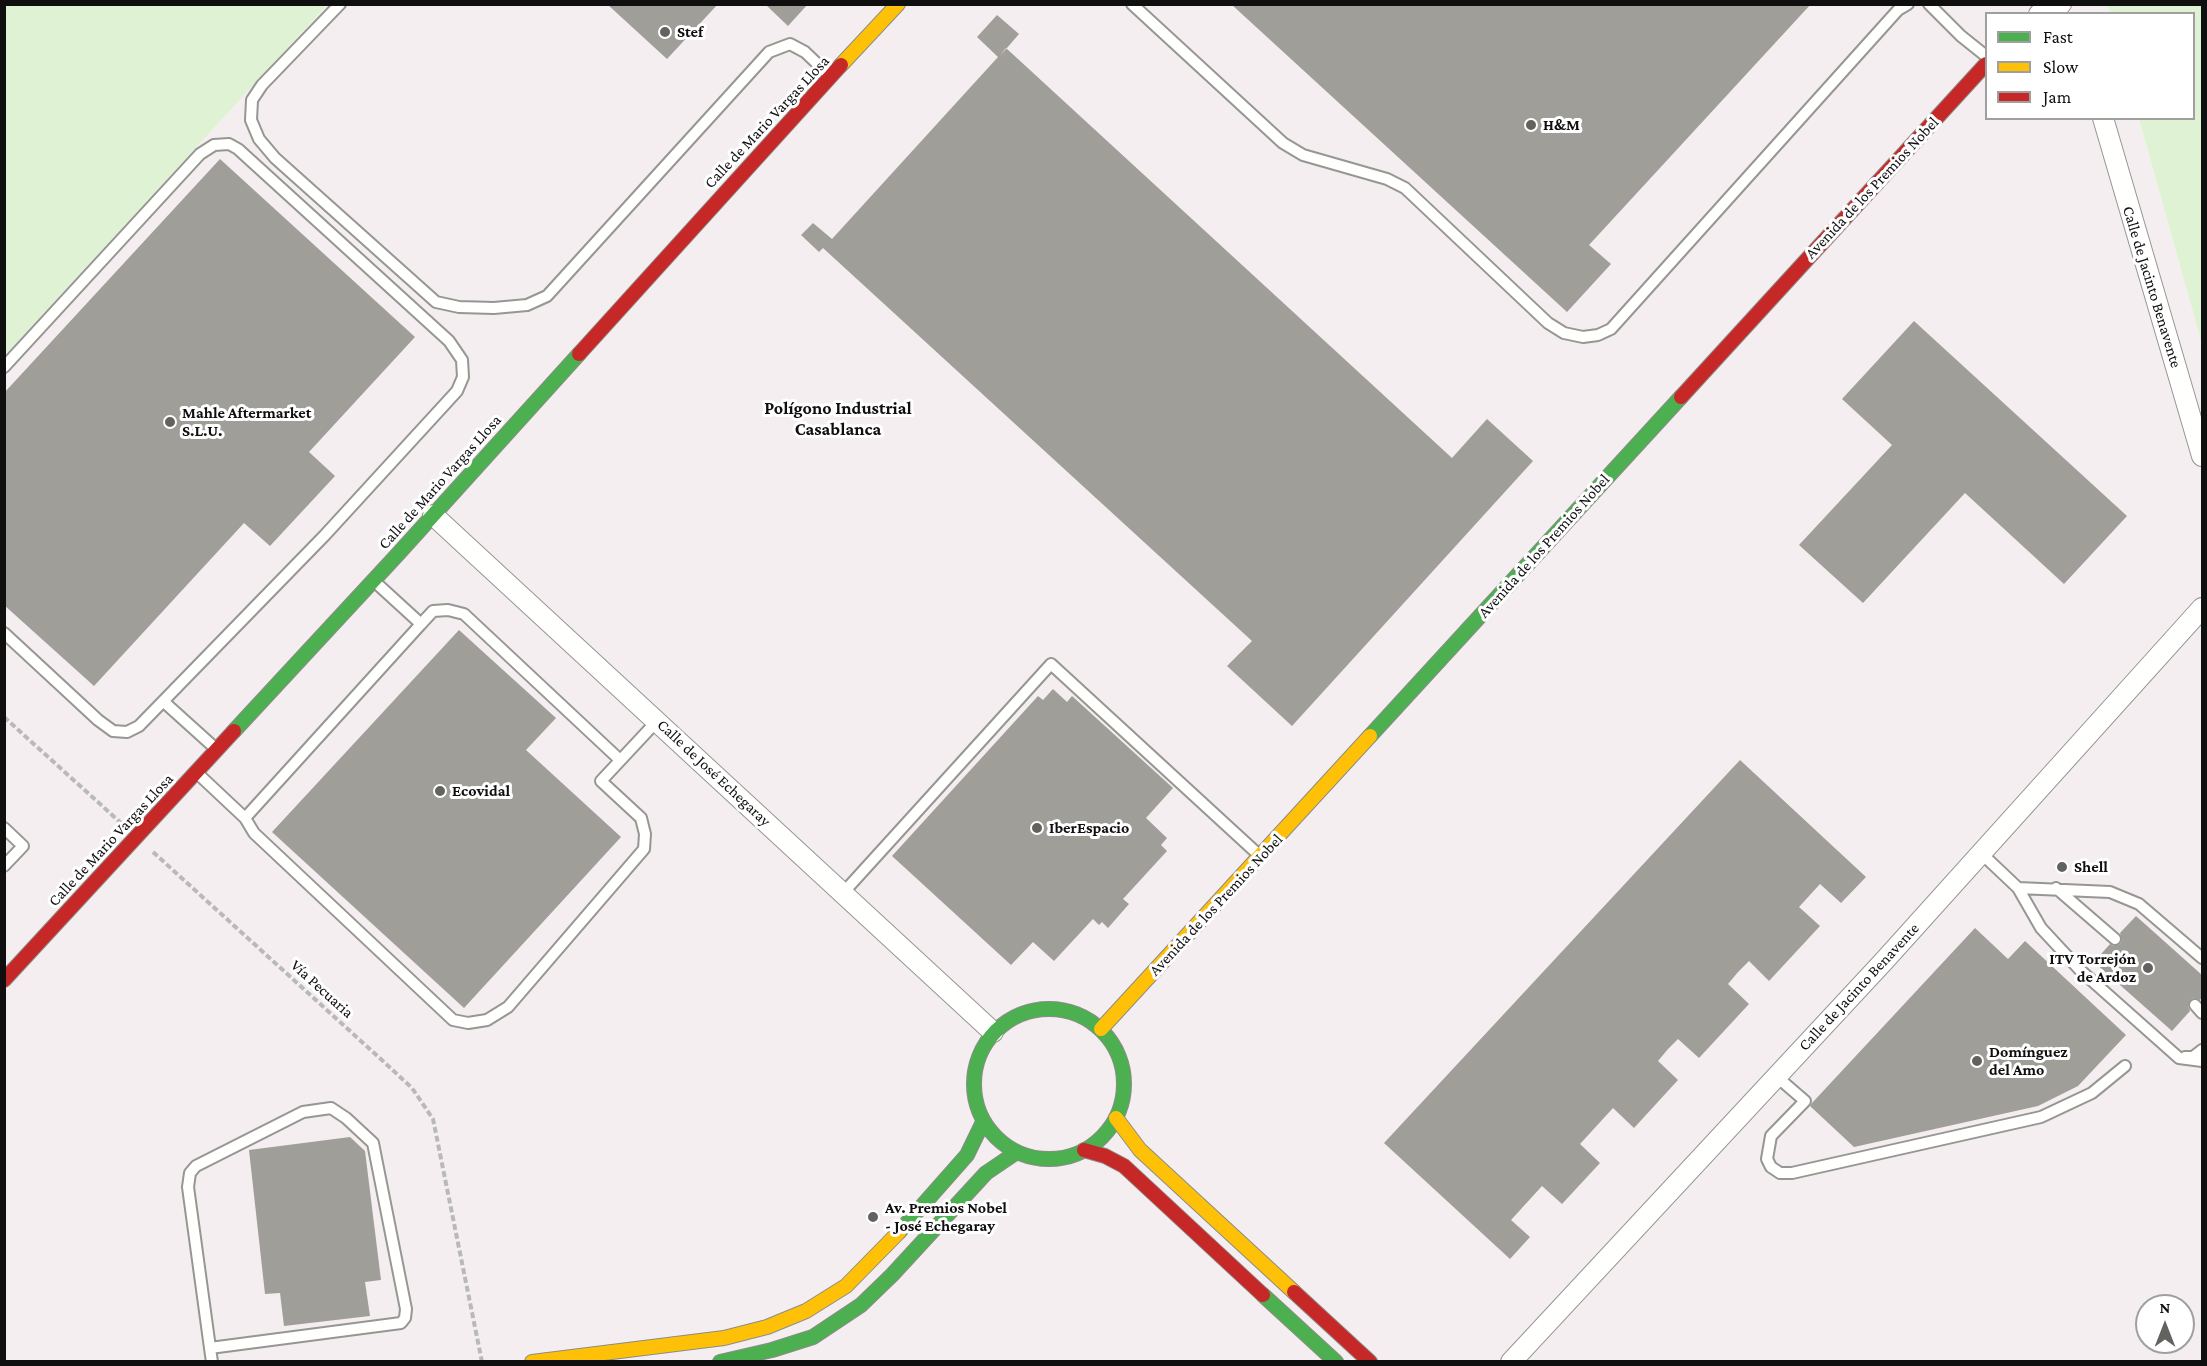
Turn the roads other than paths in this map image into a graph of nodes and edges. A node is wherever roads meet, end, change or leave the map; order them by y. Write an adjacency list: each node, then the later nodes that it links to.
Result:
1 (340, 4): 10 (lane)
2 (897, 4): 10 (street, Calle de Mario Vargas Llosa)
3 (1132, 4): 4 (lane)
4 (1908, 4)
5 (1929, 4): 8 (lane)
6 (2061, 4): 7 (street)
7 (2043, 12)
8 (1985, 55)
9 (1985, 65): 27 (street, Avenida de los Premios Nobel)
10 (831, 77): 14 (street, Calle de Mario Vargas Llosa)
11 (2104, 120): 13 (street, Calle de Jacinto Benavente)
12 (4, 367): 19 (lane)
13 (2202, 456)
14 (433, 515): 15 (street, Calle de Mario Vargas Llosa); 20 (street, Calle de José Echegaray)
15 (374, 580): 17 (lane); 21 (street, Calle de Mario Vargas Llosa)
16 (2202, 608): 26 (street, Calle de Jacinto Benavente)
17 (421, 624): 22 (lane); 24 (lane)
18 (4, 633): 19 (lane)
19 (164, 702): 21 (lane)
20 (657, 721): 22 (lane); 31 (street, Calle de José Echegaray)
21 (218, 750): 23 (street, Calle de Mario Vargas Llosa)
22 (621, 760): 24 (lane)
23 (196, 772): 24 (lane); 34 (street, Calle de Mario Vargas Llosa)
24 (244, 818)
25 (4, 828): 28 (lane)
26 (1981, 853): 29 (lane); 41 (street, Calle de Jacinto Benavente)
27 (1260, 856): 31 (lane); 35 (street, Avenida de los Premios Nobel)
28 (4, 866)
29 (2018, 888): 30 (lane); 38 (lane)
30 (2056, 888): 32 (lane); 33 (lane)
31 (843, 893): 36 (street, Calle de José Echegaray)
32 (2115, 939)
33 (2202, 958)
34 (4, 980)
35 (1101, 1029): 36 (street); 42 (street)
36 (993, 1032): 43 (street)
37 (2202, 1050): 38 (lane)
38 (2179, 1058): 39 (lane)
39 (2202, 1061)
40 (2125, 1066): 41 (lane)
41 (1776, 1076): 52 (street, Calle de Jacinto Benavente)
42 (1116, 1118): 44 (street); 51 (street)
43 (983, 1122): 45 (street); 48 (street)
44 (1084, 1150): 45 (street); 50 (street)
45 (1017, 1152): 49 (street)
46 (210, 1348): 46 (lane); 47 (lane)
47 (212, 1362)
48 (531, 1362)
49 (720, 1362)
50 (1336, 1362)
51 (1370, 1362)
52 (1511, 1362)

